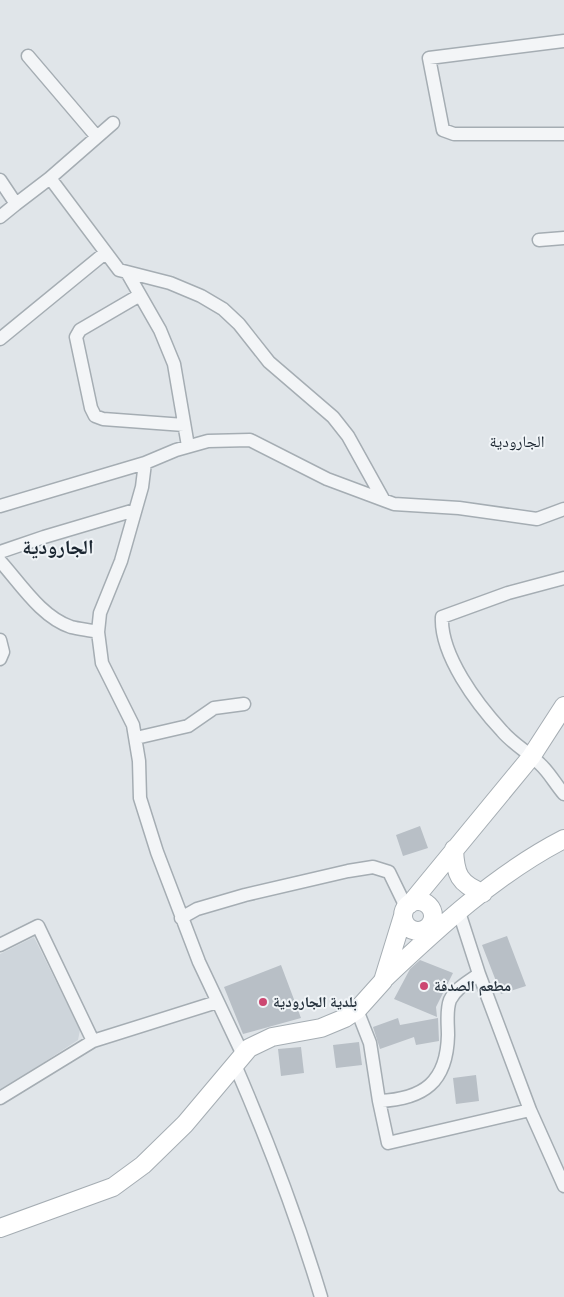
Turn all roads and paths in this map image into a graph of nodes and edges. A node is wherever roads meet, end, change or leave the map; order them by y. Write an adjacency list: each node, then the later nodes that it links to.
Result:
1 (564, 41): 4 (street)
2 (28, 56): 5 (street)
3 (113, 123): 5 (street)
4 (564, 134)
5 (97, 137): 6 (street)
6 (50, 178): 8 (street); 12 (street)
7 (0, 180): 8 (street)
8 (16, 204): 9 (street)
9 (0, 217)
10 (564, 238): 11 (street)
11 (539, 240)
12 (105, 253): 13 (street); 15 (street)
13 (128, 274): 14 (street); 19 (street)
14 (140, 295): 16 (street); 16 (street)
15 (0, 338)
16 (184, 425): 17 (street)
17 (188, 446): 18 (street); 19 (street)
18 (145, 463): 20 (street); 22 (street)
19 (383, 499): 21 (street)
20 (0, 506)
21 (564, 509)
22 (135, 510): 23 (street); 26 (street)
23 (0, 552)
24 (0, 561): 26 (street)
25 (564, 578): 32 (street)
26 (98, 632): 31 (street)
27 (0, 640): 28 (street)
28 (0, 659)
29 (244, 704): 31 (street)
30 (564, 706): 32 (main road)
31 (136, 738): 40 (street)
32 (531, 757): 33 (street); 35 (main road)
33 (564, 794)
34 (564, 839): 36 (main road)
35 (454, 849): 36 (main road); 37 (main road); 38 (main road)
36 (483, 893): 37 (main road); 39 (main road)
37 (430, 908): 38 (main road); 41 (main road)
38 (407, 909): 40 (street); 41 (main road); 45 (main road)
39 (459, 912): 43 (main road); 44 (street)
40 (182, 918): 46 (street)
41 (419, 931): 43 (main road)
42 (0, 945): 48 (street)
43 (416, 950): 45 (main road)
44 (479, 974): 51 (street); 52 (street)
45 (383, 981): 47 (main road)
46 (217, 1002): 48 (street); 49 (street)
47 (358, 1010): 49 (main road); 51 (street)
48 (93, 1041): 50 (street)
49 (239, 1060): 54 (main road); 55 (street)
50 (0, 1098)
51 (379, 1101): 52 (street)
52 (530, 1110): 53 (street)
53 (564, 1186)
54 (0, 1228)
55 (321, 1297)

